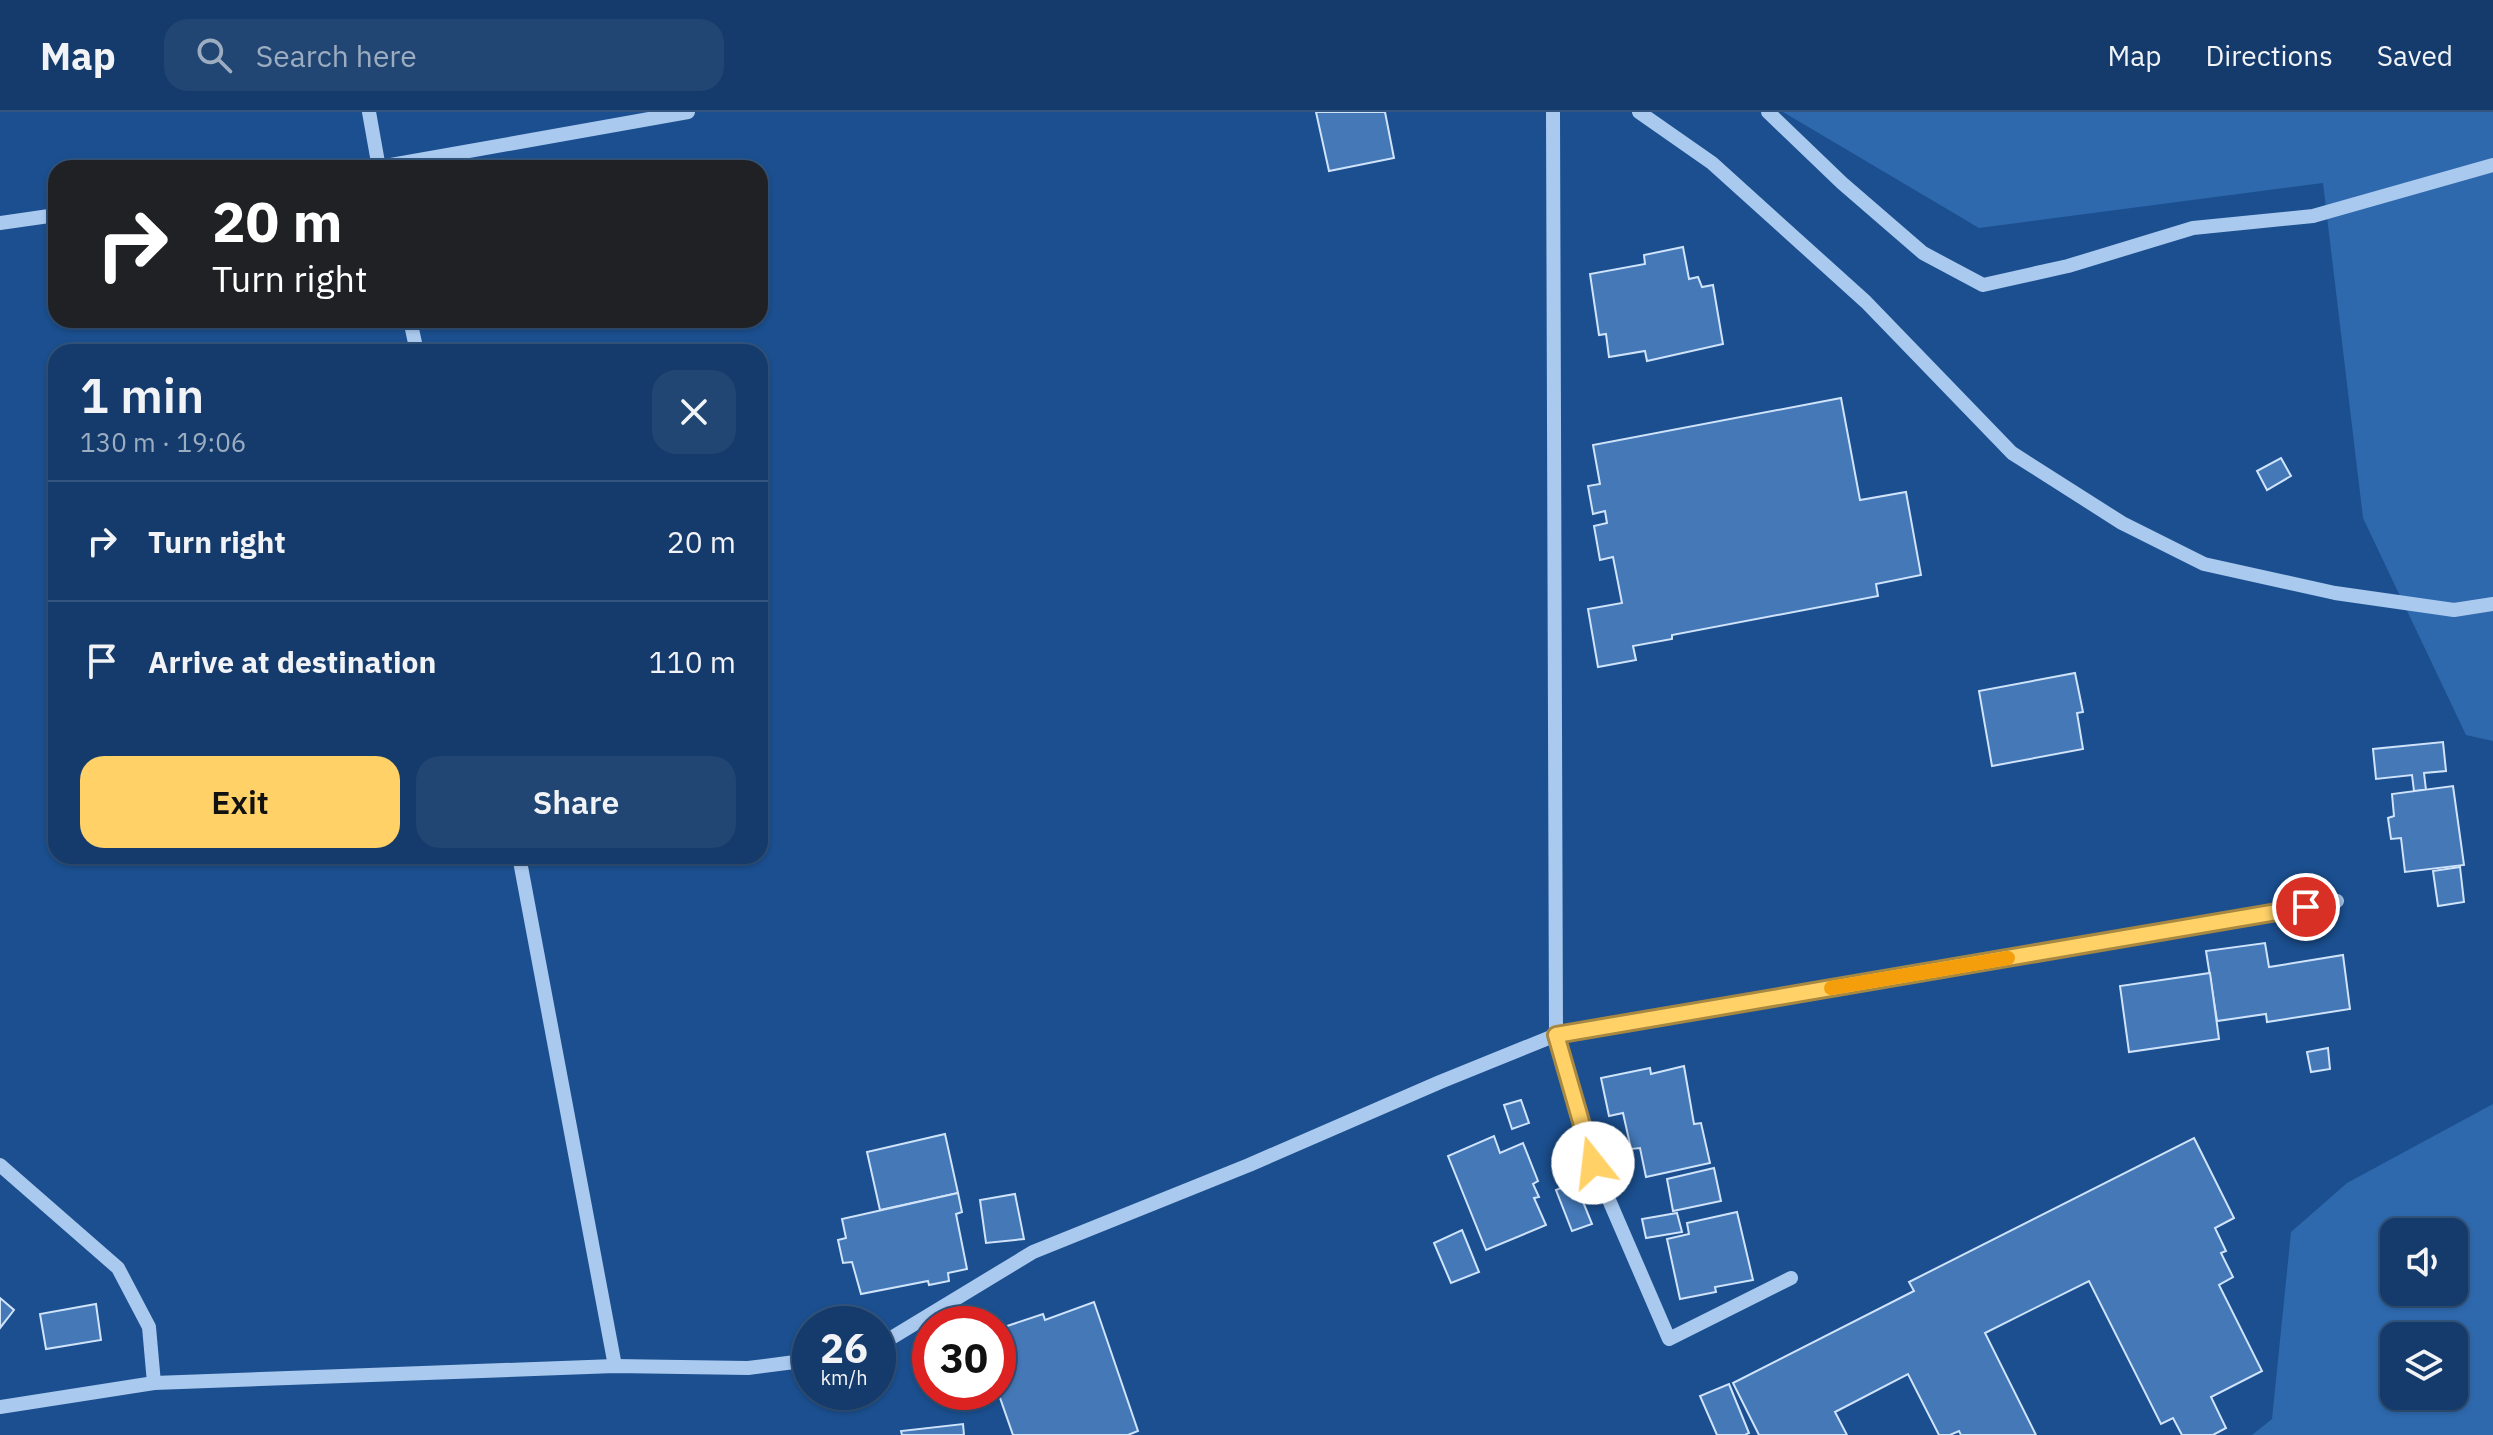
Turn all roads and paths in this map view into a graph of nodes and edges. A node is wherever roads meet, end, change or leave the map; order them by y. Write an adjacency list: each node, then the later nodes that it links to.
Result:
1 (369, 112): 6 (street)
2 (688, 112): 7 (street)
3 (1553, 112): 14 (street)
4 (1639, 112): 11 (street)
5 (1768, 112): 8 (street)
6 (376, 160)
7 (421, 160)
8 (2493, 165)
9 (48, 216): 10 (street)
10 (0, 223)
11 (2493, 604)
12 (521, 864): 19 (street)
13 (2337, 901): 14 (street)
14 (1556, 1035): 16 (street); 17 (street)
15 (0, 1165): 20 (street)
16 (1791, 1278)
17 (896, 1335)
18 (792, 1362): 19 (street)
19 (615, 1366): 20 (street)
20 (154, 1383): 21 (street)
21 (0, 1407)

